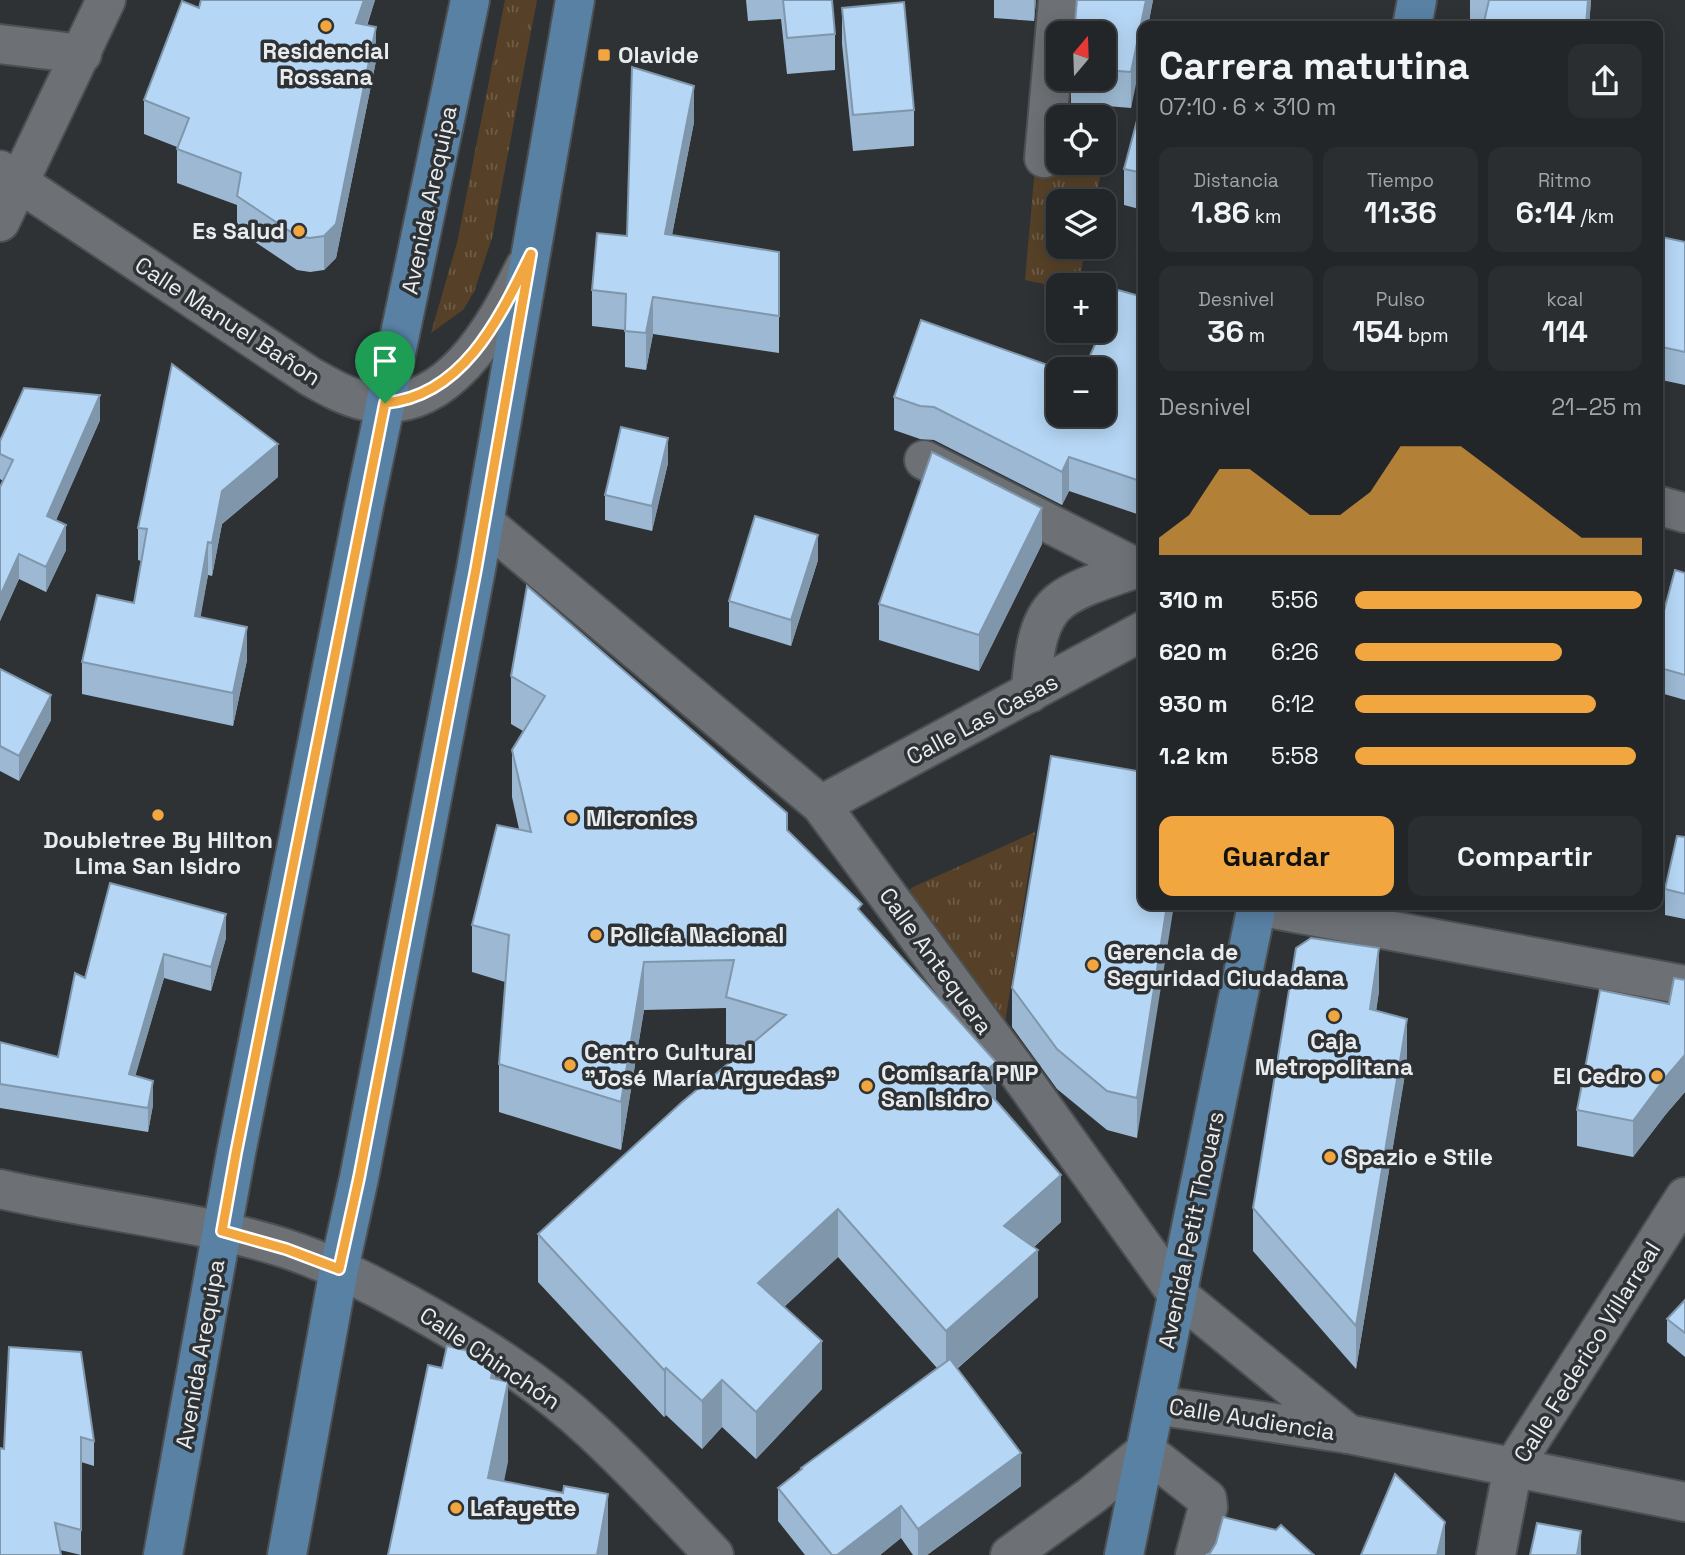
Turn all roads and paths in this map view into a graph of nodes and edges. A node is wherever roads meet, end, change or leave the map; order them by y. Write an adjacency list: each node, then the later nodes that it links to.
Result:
1 (106, 0): 8 (street)
2 (470, 0): 13 (main road, Avenida Arequipa)
3 (575, 0): 12 (main road)
4 (1058, 0): 9 (street)
5 (1416, 0): 6 (main road)
6 (1413, 21)
7 (0, 44): 8 (street)
8 (82, 54): 10 (street)
9 (1044, 158)
10 (9, 176): 11 (street); 13 (street, Calle Manuel Bañon)
11 (0, 222)
12 (531, 254): 13 (street, Calle Manuel Bañon); 17 (main road)
13 (385, 403): 28 (main road, Avenida Arequipa)
14 (924, 460): 18 (street)
15 (1663, 507): 16 (street)
16 (1685, 513)
17 (485, 523): 22 (street, Calle Antequera); 29 (main road)
18 (1138, 569)
19 (1138, 571): 21 (street)
20 (1138, 634): 21 (street, Calle Las Casas)
21 (1030, 693): 22 (street, Calle Las Casas)
22 (821, 806): 30 (street, Calle Antequera)
23 (1256, 910): 30 (main road, Avenida Petit Thouars)
24 (1284, 910): 25 (street)
25 (1685, 985)
26 (0, 1189): 28 (street, Calle Chinchón)
27 (1685, 1197): 34 (street, Calle Federico Villarreal)
28 (222, 1231): 29 (street, Calle Chinchón); 36 (main road, Avenida Arequipa)
29 (339, 1269): 37 (main road); 38 (street, Calle Chinchón)
30 (1177, 1294): 31 (main road, Avenida Petit Thouars); 32 (street, Calle Antequera)
31 (1155, 1405): 32 (street, Calle Audiencia); 33 (main road, Avenida Petit Thouars)
32 (1348, 1434): 34 (street, Calle Audiencia)
33 (1146, 1451): 39 (street); 40 (main road, Avenida Petit Thouars); 41 (street)
34 (1513, 1467): 35 (street, Calle Audiencia); 42 (street, Calle Federico Villarreal)
35 (1685, 1502)
36 (163, 1555)
37 (286, 1555)
38 (714, 1555)
39 (1010, 1555)
40 (1124, 1555)
41 (1195, 1555)
42 (1496, 1555)

